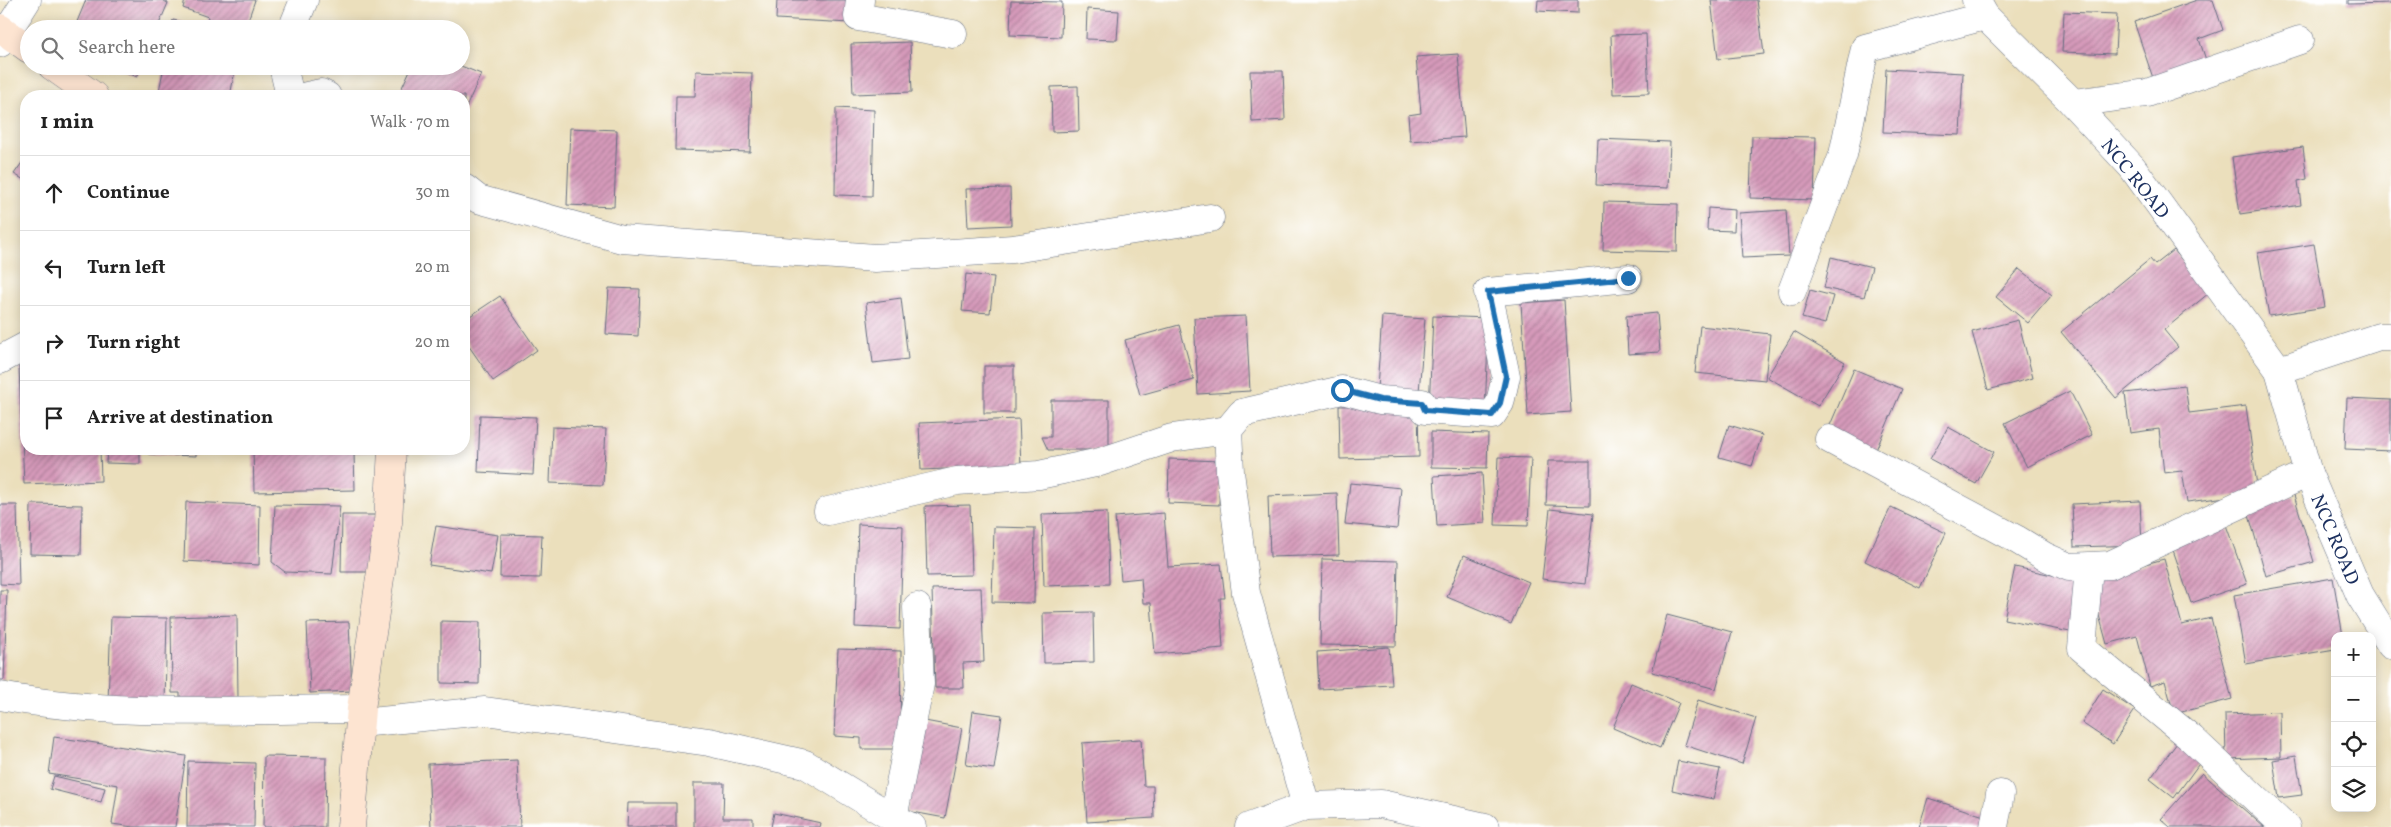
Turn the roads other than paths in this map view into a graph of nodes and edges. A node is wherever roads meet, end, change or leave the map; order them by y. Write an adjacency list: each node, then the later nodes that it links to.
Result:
1 (27, 0): 7 (street)
2 (304, 0): 5 (street)
3 (860, 0): 6 (street)
4 (1981, 8): 14 (street, NCC ROAD); 18 (street)
5 (296, 20)
6 (953, 34)
7 (2, 35): 9 (main road)
8 (2300, 40): 14 (street)
9 (20, 44)
10 (65, 75): 12 (main road)
11 (286, 75): 13 (street)
12 (86, 90)
13 (289, 90)
14 (2074, 103): 22 (street, NCC ROAD)
15 (470, 193): 16 (street)
16 (1210, 218)
17 (1628, 278): 23 (street)
18 (1792, 291)
19 (2391, 337): 22 (street)
20 (20, 349): 21 (street)
21 (0, 360)
22 (2279, 370): 26 (street, NCC ROAD)
23 (1228, 430): 27 (street); 34 (street)
24 (1829, 439): 28 (street)
25 (392, 455): 32 (main road)
26 (2308, 473): 28 (street); 30 (street, NCC ROAD)
27 (828, 511)
28 (2089, 568): 40 (street)
29 (917, 607): 35 (street)
30 (2391, 645)
31 (0, 696): 32 (street)
32 (361, 716): 35 (street); 37 (main road)
33 (2000, 794): 39 (street)
34 (1306, 806): 36 (street); 38 (street)
35 (903, 823)
36 (1471, 825)
37 (351, 827)
38 (1248, 827)
39 (1994, 827)
40 (2286, 827)

